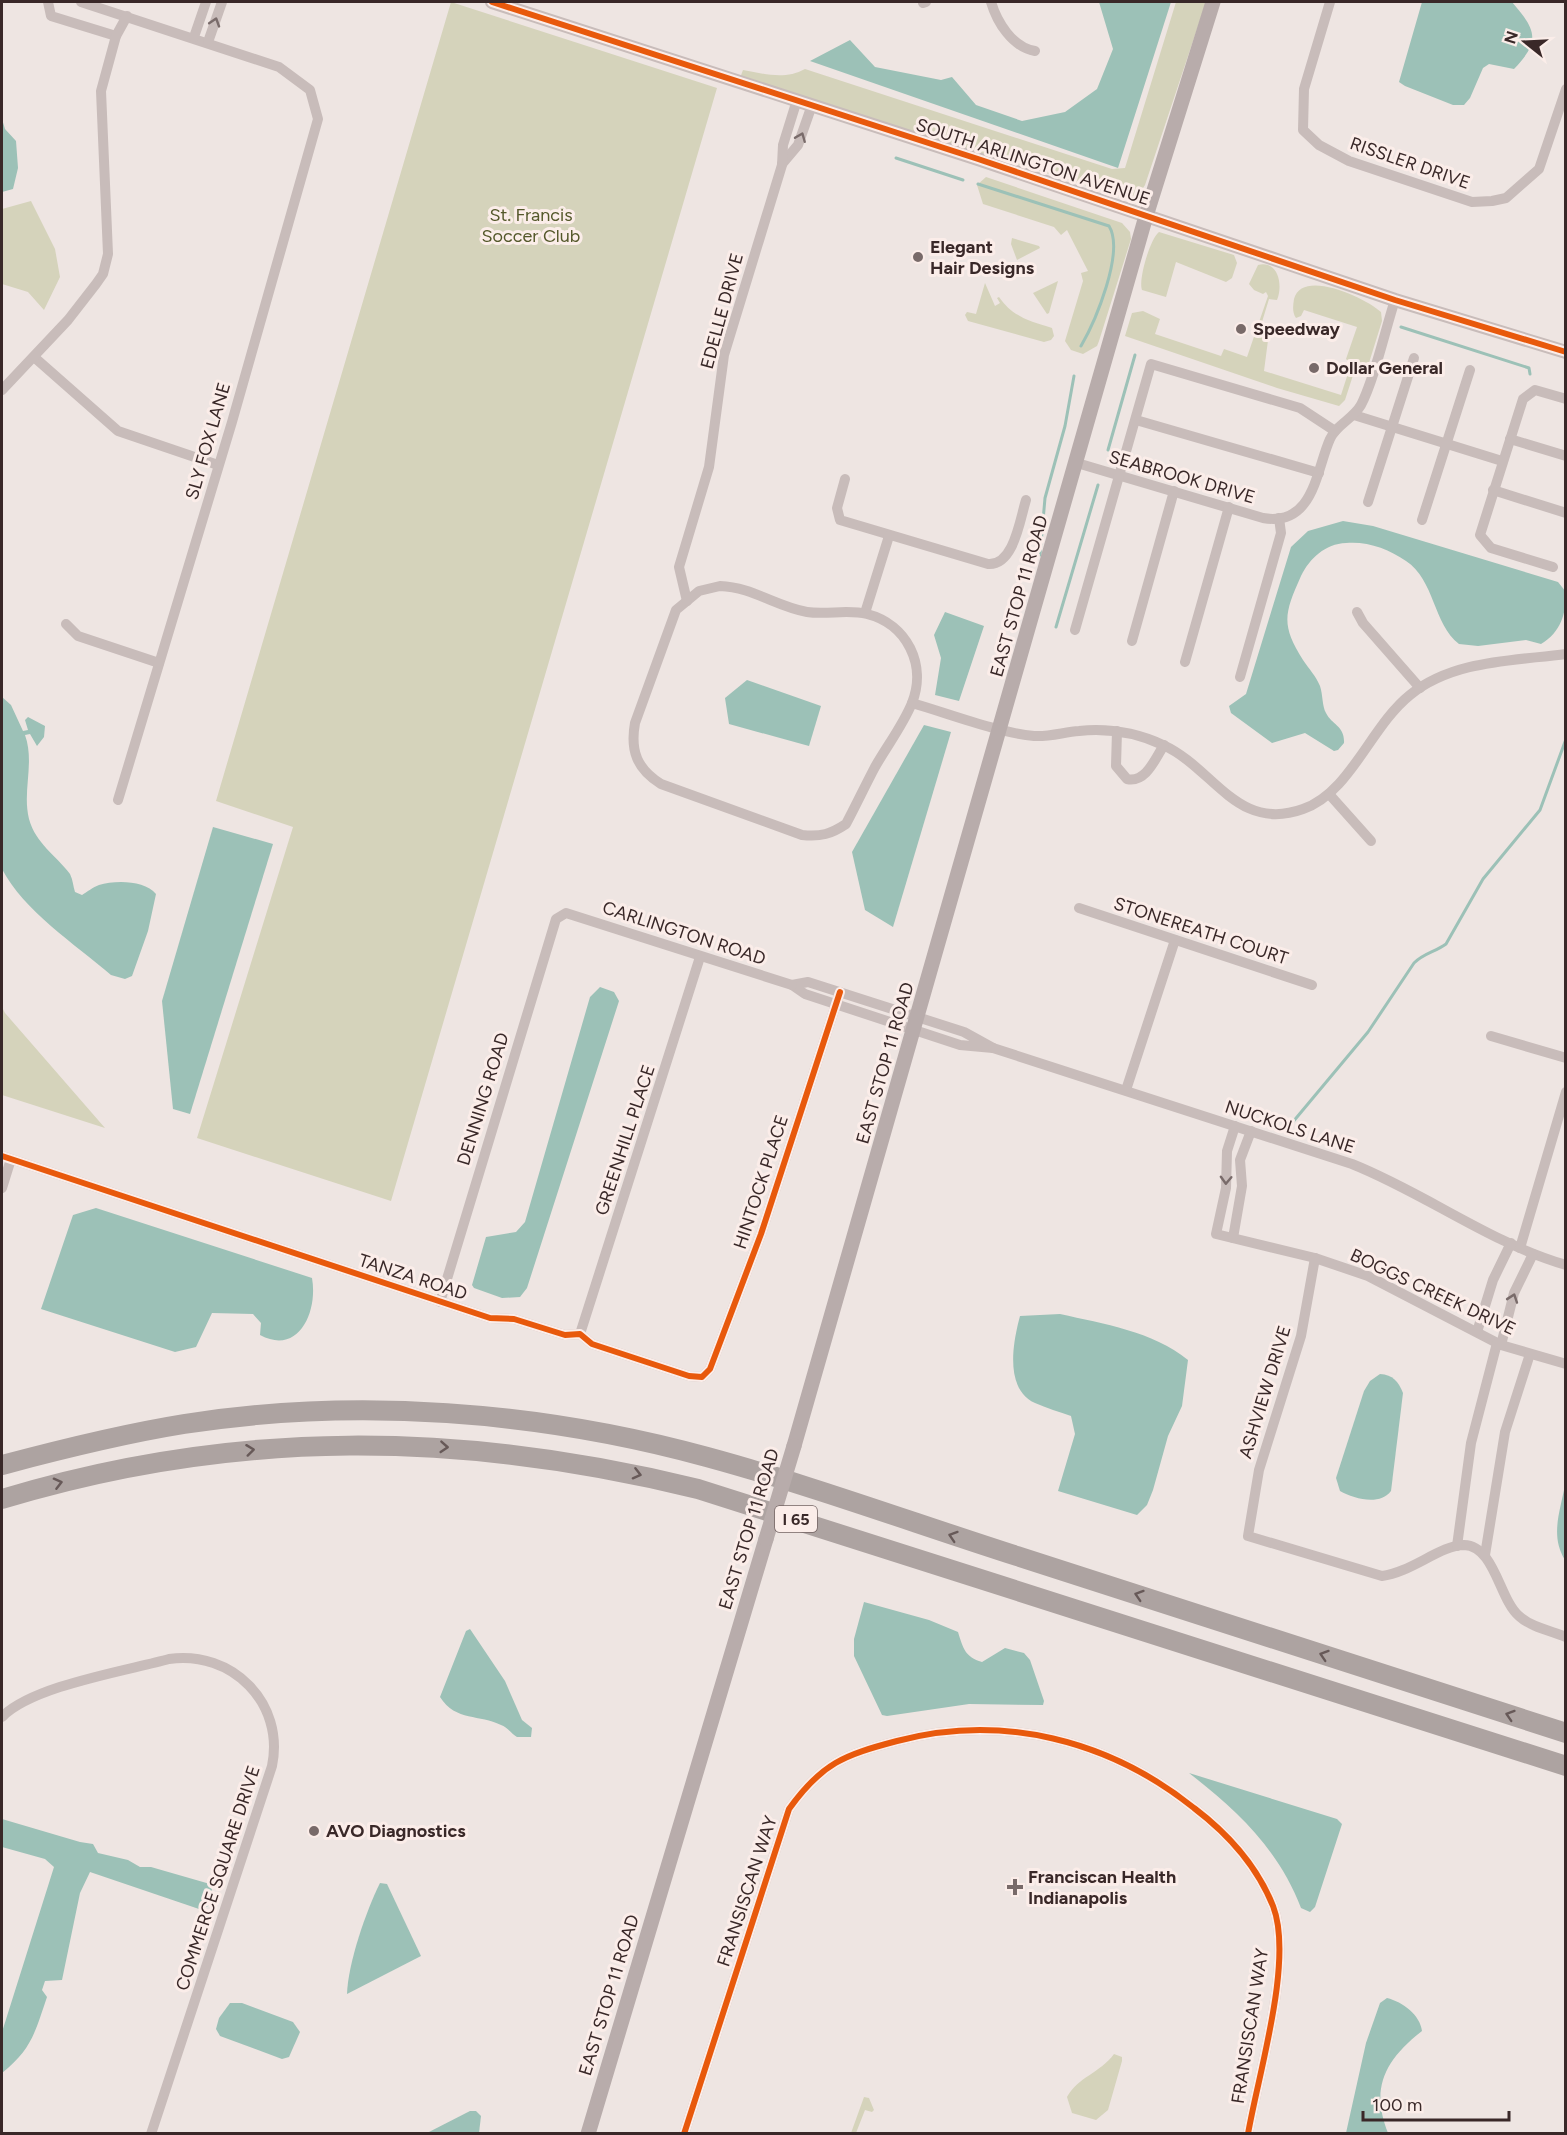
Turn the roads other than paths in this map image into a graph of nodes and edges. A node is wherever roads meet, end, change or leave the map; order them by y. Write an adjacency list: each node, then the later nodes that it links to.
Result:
1 (81, 2): 9 (street)
2 (206, 2): 11 (street)
3 (222, 2): 12 (street, one-way to 3)
4 (492, 2): 15 (street, SOUTH ARLINGTON AVENUE)
5 (991, 2): 13 (street)
6 (1213, 2): 18 (main road, EAST STOP 11 ROAD)
7 (1330, 2): 14 (street, RISSLER DRIVE)
8 (48, 4): 10 (street)
9 (127, 16): 10 (street); 11 (street)
10 (116, 36): 21 (street)
11 (194, 38): 12 (street)
12 (208, 42): 35 (street, SLY FOX LANE)
13 (1035, 51)
14 (1566, 89)
15 (797, 100): 16 (street, SOUTH ARLINGTON AVENUE); 17 (street, EDELLE DRIVE)
16 (812, 105): 17 (street, one-way to 16); 18 (street, SOUTH ARLINGTON AVENUE)
17 (782, 165): 49 (street, EDELLE DRIVE)
18 (1146, 216): 19 (street, SOUTH ARLINGTON AVENUE); 34 (main road, EAST STOP 11 ROAD)
19 (1395, 300): 20 (street, SOUTH ARLINGTON AVENUE); 26 (street)
20 (1566, 352)
21 (34, 357): 24 (street); 35 (street)
22 (1414, 358): 28 (street)
23 (1470, 370): 31 (street)
24 (2, 390)
25 (1566, 399): 30 (street)
26 (1354, 415): 28 (street); 29 (street)
27 (1136, 420): 29 (street); 36 (street); 37 (street)
28 (1393, 427): 31 (street); 42 (street)
29 (1335, 431): 36 (street)
30 (1510, 438): 32 (street); 33 (street)
31 (1446, 443): 33 (street); 46 (street)
32 (1566, 456)
33 (1502, 461): 39 (street)
34 (1077, 463): 37 (street, SEABROOK DRIVE); 61 (main road, EAST STOP 11 ROAD)
35 (218, 465): 57 (street, SLY FOX LANE)
36 (1319, 473): 45 (street)
37 (1120, 476): 40 (street, SEABROOK DRIVE); 53 (street)
38 (845, 479): 47 (street)
39 (1493, 490): 44 (street); 48 (street)
40 (1174, 491): 43 (street, SEABROOK DRIVE); 54 (street)
41 (1026, 500): 47 (street)
42 (1368, 502)
43 (1229, 507): 45 (street, SEABROOK DRIVE); 56 (street)
44 (1566, 513)
45 (1279, 518): 58 (street)
46 (1422, 520)
47 (889, 536): 51 (street)
48 (1553, 567)
49 (687, 601): 51 (street); 60 (street)
50 (1357, 612): 59 (street)
51 (865, 613): 60 (street)
52 (66, 624): 57 (street)
53 (1075, 630)
54 (1132, 641)
55 (1566, 654): 59 (street)
56 (1185, 662)
57 (159, 663): 65 (street, SLY FOX LANE)
58 (1240, 677)
59 (1420, 688): 64 (street)
60 (912, 703): 61 (street)
61 (1001, 729): 62 (street); 75 (main road, EAST STOP 11 ROAD)
62 (1117, 731): 63 (street); 63 (street)
63 (1164, 745): 64 (street)
64 (1329, 794): 66 (street)
65 (118, 800)
66 (1371, 841)
67 (1079, 908): 69 (street, STONEREATH COURT)
68 (566, 913): 70 (street, CARLINGTON ROAD); 89 (street, DENNING ROAD)
69 (1175, 940): 72 (street, STONEREATH COURT); 78 (street)
70 (700, 957): 71 (street, CARLINGTON ROAD); 91 (street, GREENHILL PLACE)
71 (792, 985): 73 (street, CARLINGTON ROAD); 74 (street, CARLINGTON ROAD)
72 (1312, 985)
73 (840, 992): 74 (street, HINTOCK PLACE); 75 (street, CARLINGTON ROAD)
74 (836, 1004): 75 (street, CARLINGTON ROAD); 95 (street, HINTOCK PLACE)
75 (916, 1024): 78 (street, NUCKOLS LANE); 105 (main road, EAST STOP 11 ROAD, bridge)
76 (1491, 1036): 77 (street)
77 (1566, 1058)
78 (1126, 1090): 80 (street, NUCKOLS LANE)
79 (1566, 1092): 85 (street)
80 (1234, 1126): 81 (street, NUCKOLS LANE); 84 (street, BOGGS CREEK DRIVE, one-way to 84)
81 (1251, 1131): 84 (street); 85 (street, NUCKOLS LANE)
82 (6, 1158): 83 (street); 89 (street, TANZA ROAD)
83 (2, 1188)
84 (1233, 1238): 87 (street, BOGGS CREEK DRIVE)
85 (1515, 1245): 86 (street, NUCKOLS LANE); 90 (street)
86 (1533, 1254): 88 (street, NUCKOLS LANE); 92 (street, one-way to 86)
87 (1315, 1258): 90 (street, BOGGS CREEK DRIVE); 98 (street, ASHVIEW DRIVE)
88 (1566, 1264)
89 (440, 1302): 91 (street, TANZA ROAD)
90 (1477, 1332): 92 (street, BOGGS CREEK DRIVE)
91 (580, 1334): 95 (street, TANZA ROAD)
92 (1499, 1344): 93 (street, BOGGS CREEK DRIVE); 98 (street)
93 (1530, 1354): 94 (street, BOGGS CREEK DRIVE); 99 (street)
94 (1566, 1364)
95 (702, 1377)
96 (2, 1465): 102 (highway, I 65, one-way to 96)
97 (2, 1498): 103 (highway, I 65, one-way to 103)
98 (1457, 1546): 99 (street)
99 (1485, 1555): 100 (street)
100 (1566, 1636)
101 (2, 1717): 104 (street, COMMERCE SQUARE DRIVE)
102 (1566, 1733)
103 (1566, 1766)
104 (151, 2133)
105 (588, 2133)
106 (684, 2133): 107 (street, FRANSISCAN WAY)
107 (1248, 2133)

